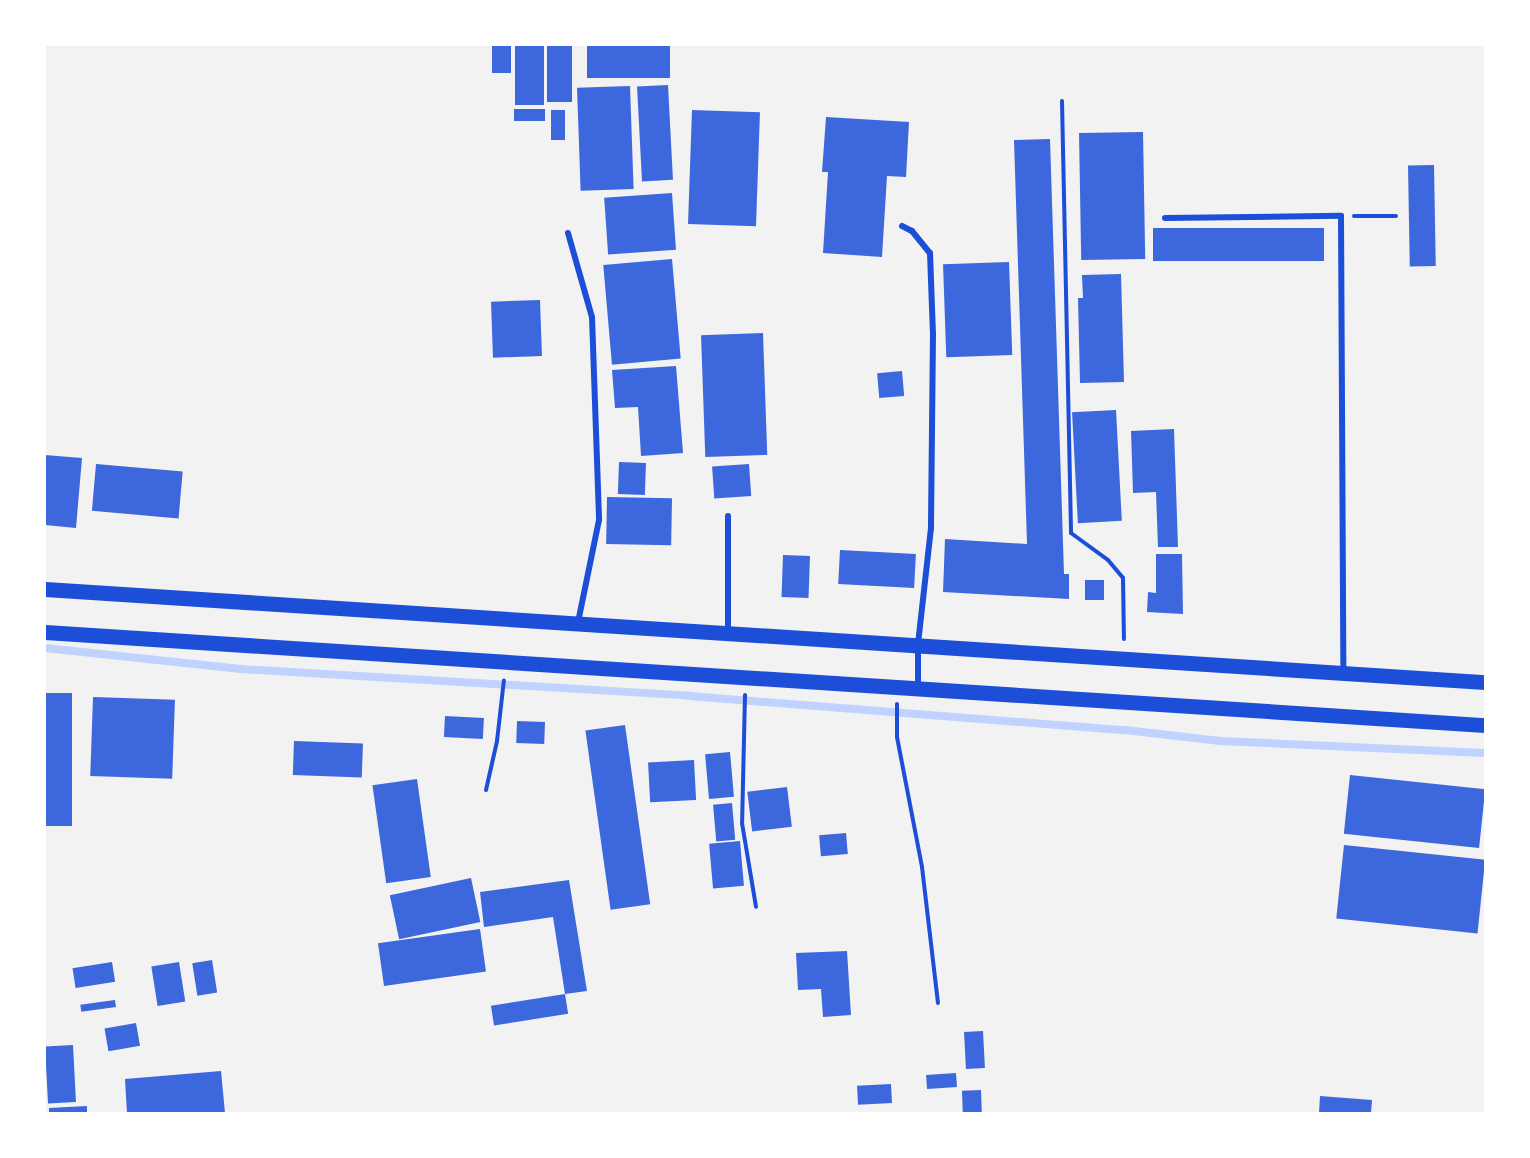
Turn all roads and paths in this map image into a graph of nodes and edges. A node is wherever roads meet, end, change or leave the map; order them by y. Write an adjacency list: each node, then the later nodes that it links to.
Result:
1 (1062, 101): 13 (path)
2 (1341, 216): 3 (path); 4 (street); 15 (street)
3 (1396, 216)
4 (1165, 218)
5 (902, 226): 12 (street)
6 (568, 233): 9 (street)
7 (728, 516): 11 (street)
8 (45, 589): 9 (main road)
9 (578, 623): 11 (main road)
10 (45, 632): 14 (main road)
11 (728, 633): 12 (main road)
12 (918, 645): 13 (main road); 19 (street)
13 (1125, 658): 15 (main road)
14 (507, 661): 16 (main road); 21 (path)
15 (1344, 672): 17 (main road)
16 (745, 676): 18 (main road); 22 (path)
17 (1485, 682)
18 (896, 686): 19 (main road); 23 (path)
19 (918, 687): 20 (main road)
20 (1485, 725)
21 (486, 790)
22 (756, 907)
23 (938, 1003)

